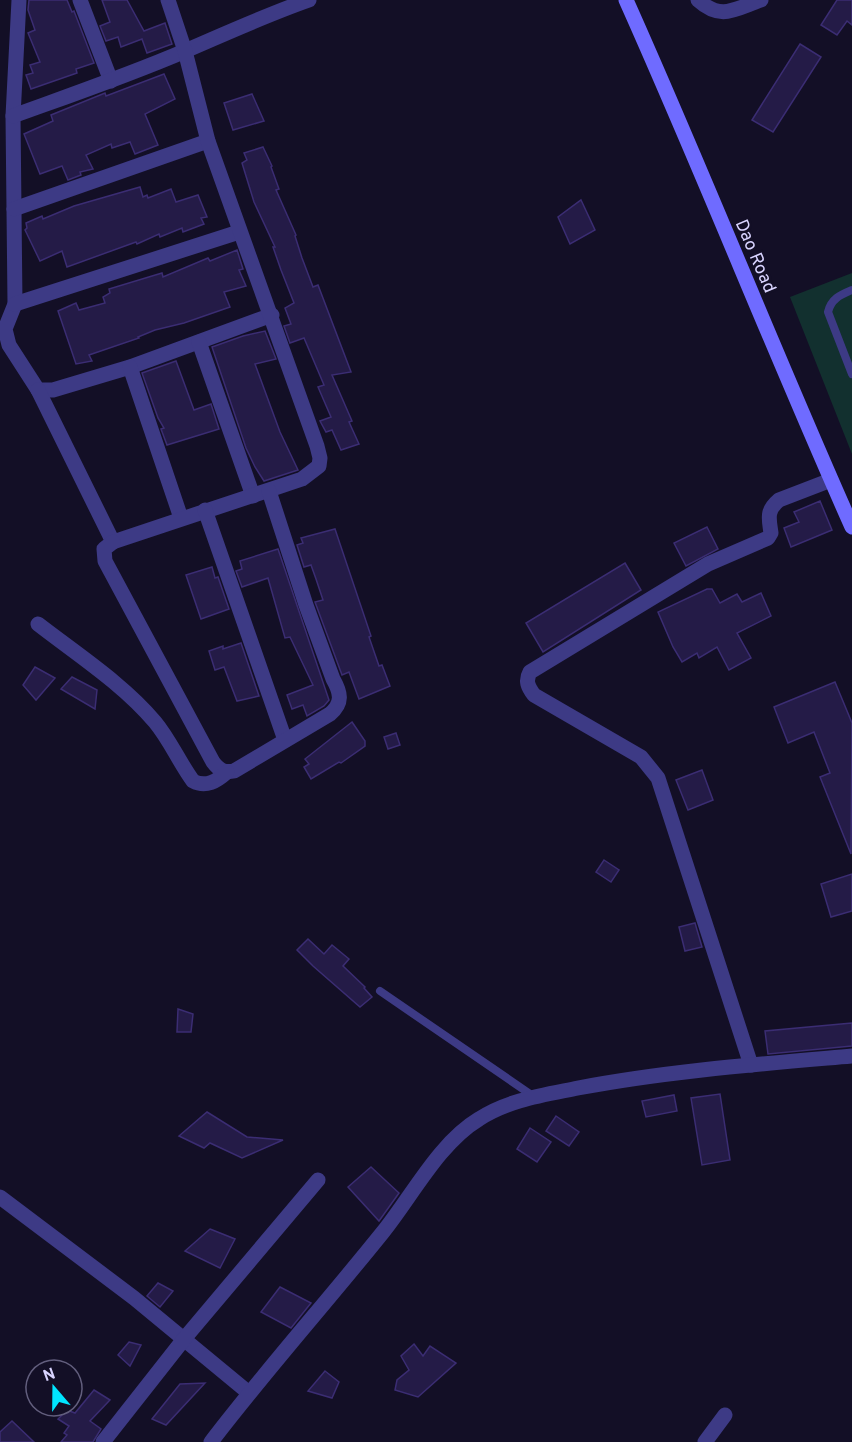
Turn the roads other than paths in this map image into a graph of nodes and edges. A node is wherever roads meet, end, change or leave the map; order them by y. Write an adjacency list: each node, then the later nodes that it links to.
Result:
1 (19, 0): 10 (street)
2 (80, 0): 9 (street)
3 (168, 0): 8 (street)
4 (309, 0): 8 (street)
5 (626, 0): 21 (street, Dao Road)
6 (698, 0): 7 (street)
7 (761, 0)
8 (185, 51): 9 (street); 11 (street)
9 (111, 81): 10 (street)
10 (13, 116): 12 (street)
11 (208, 141): 12 (street); 13 (street)
12 (14, 209): 15 (street)
13 (239, 232): 15 (street); 16 (street)
14 (852, 290): 19 (lane)
15 (15, 304): 20 (street)
16 (272, 315): 17 (street); 22 (street)
17 (199, 342): 18 (street); 23 (street)
18 (130, 367): 20 (street); 25 (street)
19 (852, 374)
20 (39, 390): 27 (street)
21 (831, 480): 26 (street, Dao Road); 33 (street)
22 (269, 491): 23 (street); 29 (street)
23 (253, 496): 24 (street)
24 (205, 510): 25 (street); 29 (street)
25 (181, 518): 27 (street)
26 (852, 527)
27 (113, 542): 30 (street)
28 (38, 624): 30 (street)
29 (285, 740): 30 (street)
30 (227, 772)
31 (380, 991): 34 (lane)
32 (852, 1056): 33 (street)
33 (751, 1065): 34 (street)
34 (534, 1097): 38 (street)
35 (318, 1180): 37 (street)
36 (0, 1197): 37 (street)
37 (184, 1339): 38 (street); 40 (street)
38 (249, 1393): 41 (street)
39 (725, 1415): 42 (street)
40 (103, 1442)
41 (211, 1442)
42 (705, 1442)

